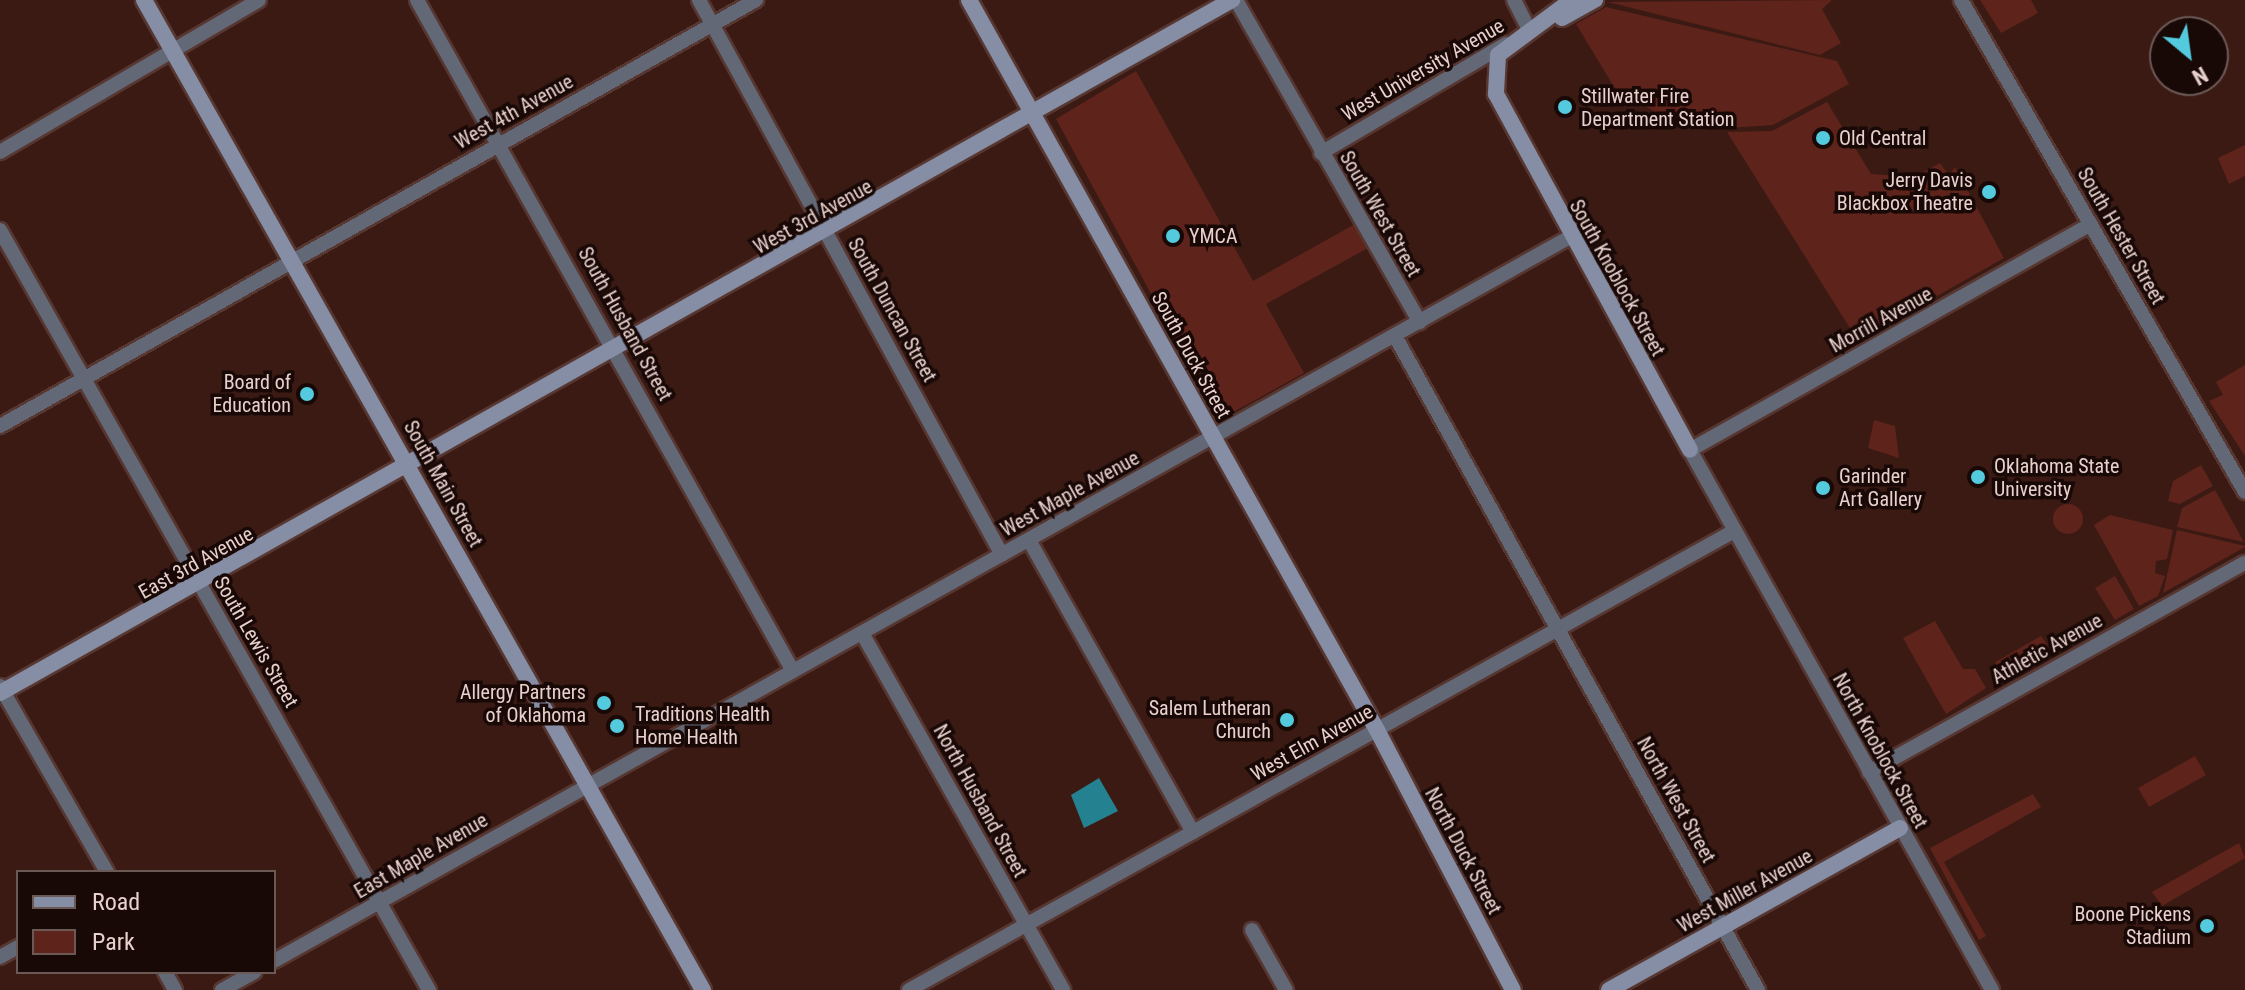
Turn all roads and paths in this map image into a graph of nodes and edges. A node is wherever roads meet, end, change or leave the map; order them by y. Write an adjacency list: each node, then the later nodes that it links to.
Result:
1 (144, 0): 16 (street, South Main Street)
2 (259, 0): 16 (street)
3 (417, 0): 18 (street, South Husband Street)
4 (699, 0): 13 (street, South Duncan Street)
5 (756, 0): 13 (street, West 4th Avenue)
6 (969, 0): 17 (street, South Duck Street)
7 (1234, 0): 17 (street, West 3rd Avenue); 20 (street, South West Street)
8 (1514, 0): 14 (street)
9 (1572, 0): 12 (street, West University Avenue)
10 (1595, 0): 12 (street, West University Avenue)
11 (1961, 0): 21 (street, South Hester Street)
12 (1546, 21): 14 (street, West University Avenue)
13 (713, 24): 18 (street, West 4th Avenue); 23 (street, South Duncan Street)
14 (1530, 31): 15 (street, West University Avenue)
15 (1510, 41): 20 (street, West University Avenue); 24 (street, South Knoblock Street)
16 (172, 52): 19 (street); 25 (street, South Main Street)
17 (1033, 114): 23 (street, West 3rd Avenue); 31 (street, South Duck Street)
18 (499, 144): 25 (street, West 4th Avenue); 28 (street, South Husband Street)
19 (0, 152)
20 (1321, 153): 26 (street, South West Street)
21 (2091, 224): 32 (street, Morrill Avenue); 34 (street, South Hester Street)
22 (0, 230): 29 (street, South Lewis Street)
23 (826, 231): 28 (street, West 3rd Avenue); 37 (street, South Duncan Street)
24 (1570, 237): 26 (street, West Maple Avenue); 32 (street, South Knoblock Street)
25 (292, 259): 29 (street, West 4th Avenue); 33 (street, South Main Street)
26 (1420, 322): 27 (street, West Maple Avenue)
27 (1395, 336): 31 (street, West Maple Avenue); 40 (street)
28 (617, 349): 33 (street, West 3rd Avenue); 42 (street, South Husband Street)
29 (82, 377): 30 (street, West 4th Avenue); 39 (street, South Lewis Street)
30 (0, 426)
31 (1214, 438): 36 (street, West Maple Avenue); 44 (street, South Duck Street)
32 (1690, 450): 35 (street, South Knoblock Street)
33 (410, 464): 39 (street, East 3rd Avenue); 46 (street, South Main Street)
34 (2245, 492)
35 (1734, 531): 40 (street, West Elm Avenue); 45 (street, North Knoblock Street)
36 (1029, 540): 37 (street, West Maple Avenue); 48 (street)
37 (1002, 555): 41 (street, West Maple Avenue)
38 (2245, 563): 45 (street, Athletic Avenue)
39 (200, 586): 43 (street, East 3rd Avenue); 50 (street, South Lewis Street)
40 (1558, 629): 44 (street, West Elm Avenue); 52 (street, North West Street)
41 (862, 633): 42 (street, West Maple Avenue); 51 (street, North Husband Street)
42 (793, 671): 46 (street, West Maple Avenue)
43 (1, 690): 49 (street)
44 (1377, 730): 48 (street, West Elm Avenue); 62 (street, North Duck Street)
45 (1869, 772): 47 (street, North Knoblock Street)
46 (587, 785): 50 (street, East Maple Avenue); 58 (street, South Main Street)
47 (1900, 828): 52 (street, West Miller Avenue); 65 (street, North Knoblock Street)
48 (1193, 832): 51 (street, West Elm Avenue)
49 (106, 870)
50 (381, 901): 54 (street, East Maple Avenue); 57 (street, South Lewis Street)
51 (1027, 925): 59 (street, West Elm Avenue); 60 (street, North Husband Street)
52 (1723, 927): 63 (street, West Miller Avenue); 64 (street, North West Street)
53 (1252, 930): 61 (street)
54 (276, 960)
55 (250, 974): 56 (street)
56 (222, 990)
57 (429, 990)
58 (703, 990)
59 (909, 990)
60 (1063, 990)
61 (1286, 990)
62 (1513, 990)
63 (1609, 990)
64 (1758, 990)
65 (1992, 990)

